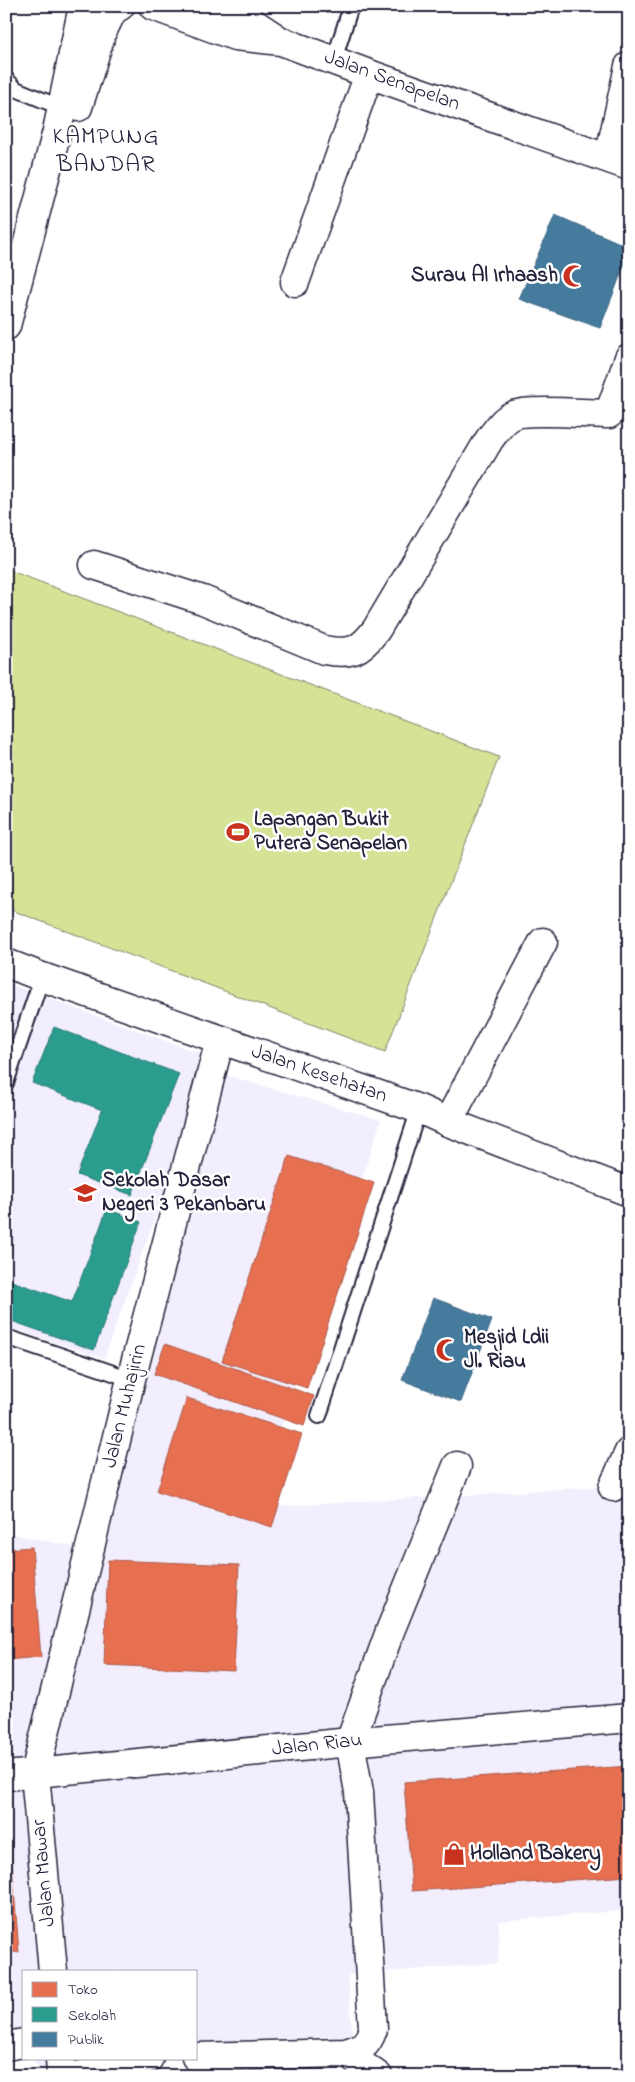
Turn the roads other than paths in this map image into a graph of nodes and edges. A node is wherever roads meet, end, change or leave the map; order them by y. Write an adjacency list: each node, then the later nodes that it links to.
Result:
1 (83, 6): 11 (street)
2 (120, 6): 11 (street)
3 (153, 6): 6 (street, Jalan Senapelan)
4 (224, 6): 6 (street)
5 (351, 6): 7 (lane)
6 (281, 41): 7 (street, Jalan Senapelan)
7 (334, 60): 9 (street, Jalan Senapelan)
8 (629, 66): 12 (street)
9 (369, 74): 12 (street, Jalan Senapelan); 13 (street)
10 (6, 79): 11 (lane)
11 (59, 119): 14 (street)
12 (619, 162)
13 (295, 282)
14 (6, 326)
15 (629, 358): 16 (street)
16 (94, 565)
17 (544, 942): 23 (street)
18 (6, 963): 19 (street, Jalan Kesehatan)
19 (42, 978): 20 (street, Jalan Kesehatan); 21 (lane)
20 (220, 1040): 22 (street, Jalan Kesehatan); 26 (street, Jalan Muhajirin)
21 (6, 1083)
22 (419, 1109): 23 (street, Jalan Kesehatan); 27 (lane)
23 (448, 1122): 24 (street, Jalan Kesehatan)
24 (629, 1192)
25 (6, 1337): 26 (lane)
26 (131, 1379): 33 (street, Jalan Muhajirin)
27 (319, 1416)
28 (629, 1452): 30 (street)
29 (457, 1466): 32 (street)
30 (613, 1486)
31 (629, 1718): 32 (street, Jalan Riau)
32 (350, 1742): 33 (street, Jalan Riau); 38 (street)
33 (36, 1774): 34 (street, Jalan Riau); 35 (street, Jalan Mawar)
34 (6, 1776)
35 (53, 1970)
36 (22, 2043): 37 (street)
37 (6, 2046)
38 (346, 2053): 42 (street); 45 (street)
39 (198, 2057): 42 (street)
40 (60, 2060): 43 (street)
41 (141, 2060): 44 (street)
42 (278, 2066)
43 (61, 2076)
44 (77, 2076)
45 (378, 2076)

